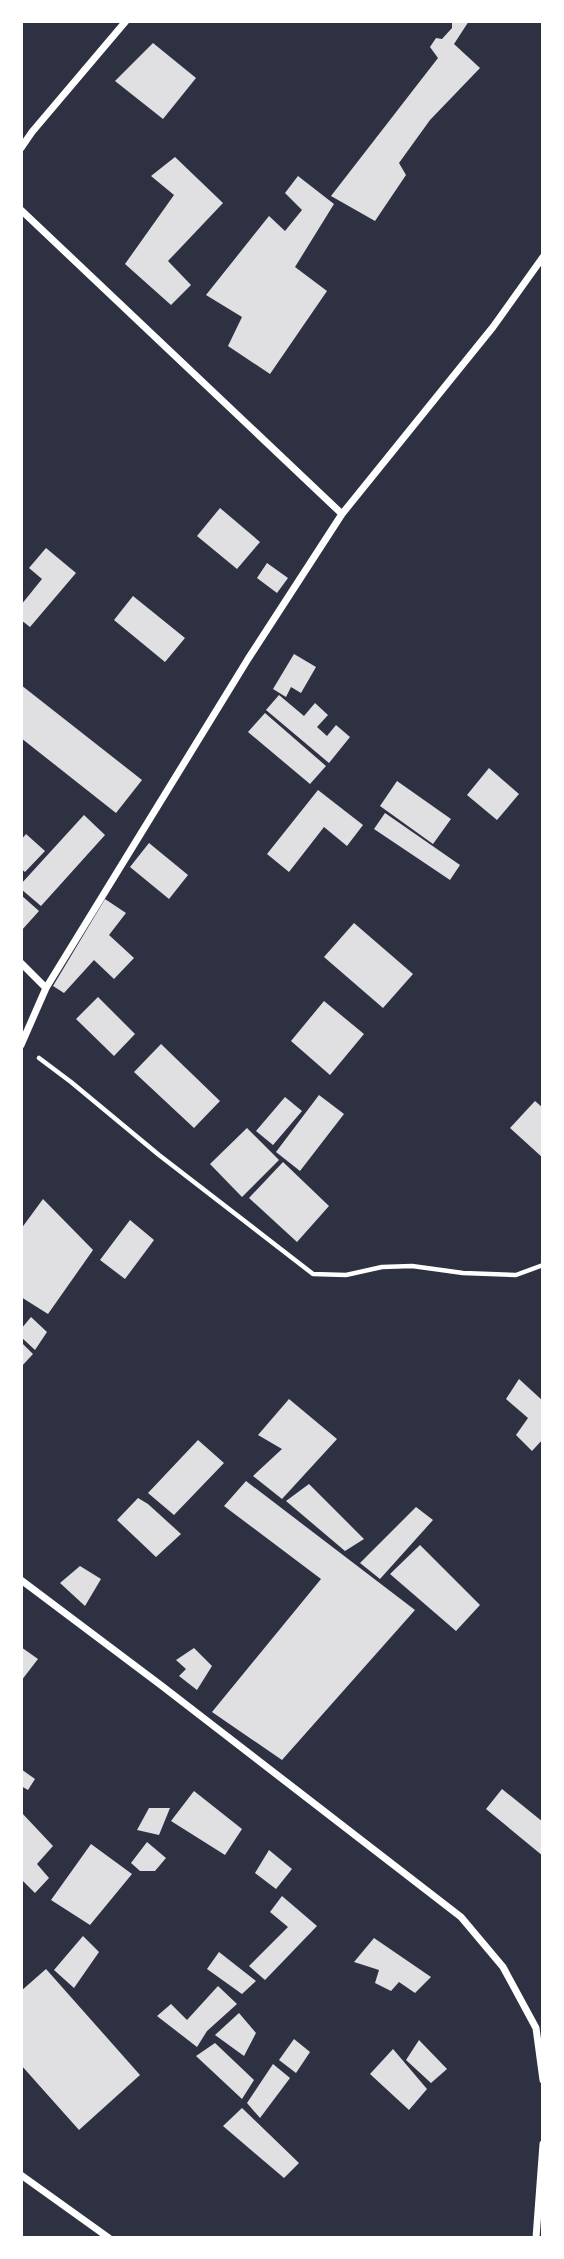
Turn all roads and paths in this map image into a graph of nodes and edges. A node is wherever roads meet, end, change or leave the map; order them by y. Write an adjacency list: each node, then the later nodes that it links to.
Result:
1 (126, 21): 2 (street)
2 (21, 148)
3 (21, 210): 5 (street)
4 (543, 257): 5 (street)
5 (342, 514): 7 (street)
6 (21, 963): 7 (street)
7 (46, 988): 8 (street)
8 (21, 1045): 9 (path)
9 (543, 1265)
10 (21, 1580): 11 (street)
11 (543, 2080)
12 (543, 2144): 15 (street)
13 (21, 2175): 14 (street)
14 (109, 2238)
15 (536, 2238)

